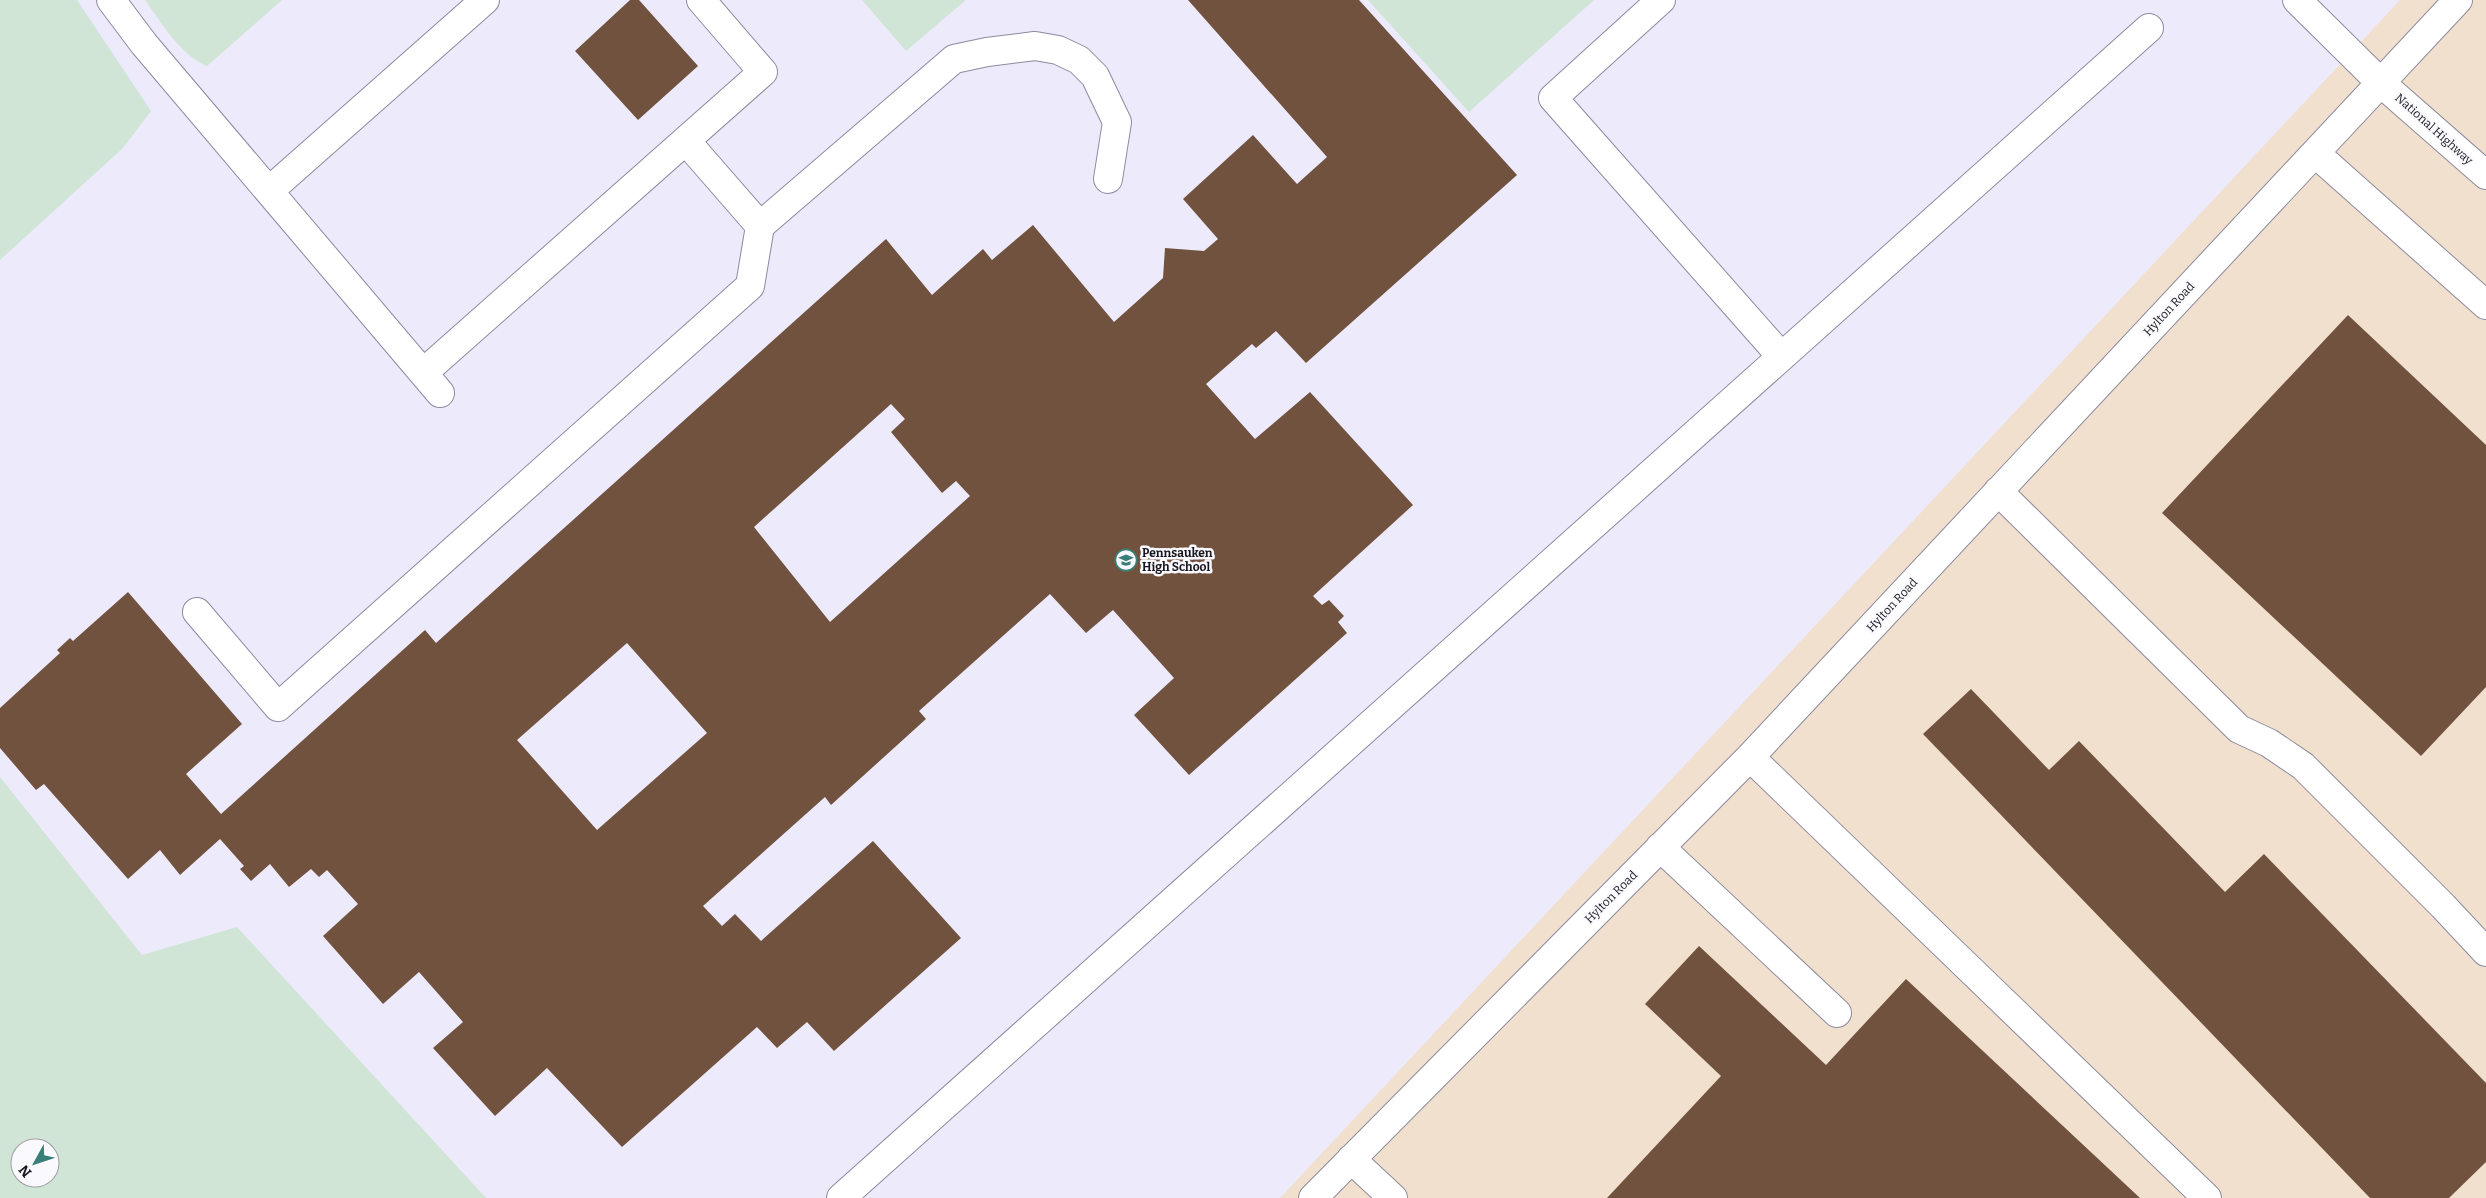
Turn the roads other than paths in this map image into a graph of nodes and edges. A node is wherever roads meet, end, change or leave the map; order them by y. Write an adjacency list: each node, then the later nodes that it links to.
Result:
1 (111, 0): 13 (street)
2 (485, 0): 13 (street)
3 (701, 0): 9 (street)
4 (1661, 0): 16 (street)
5 (2297, 0): 8 (street, National Highway)
6 (2458, 0): 8 (street, Hylton Road)
7 (2149, 28): 16 (street)
8 (2381, 83): 10 (street, Hylton Road); 11 (street, National Highway)
9 (686, 141): 13 (street); 14 (street)
10 (2315, 154): 15 (street); 17 (street, Hylton Road)
11 (2486, 175)
12 (1108, 179): 14 (street)
13 (269, 191)
14 (760, 226): 18 (street)
15 (2486, 305)
16 (1782, 356): 24 (street)
17 (1998, 491): 19 (street, Hylton Road); 21 (street)
18 (197, 612)
19 (1750, 757): 20 (street, Hylton Road); 27 (street)
20 (1660, 847): 22 (street); 23 (street, Hylton Road)
21 (2486, 952)
22 (1837, 1013)
23 (1352, 1159): 25 (street, Hylton Road); 26 (street)
24 (841, 1198)
25 (1313, 1198)
26 (1393, 1198)
27 (2207, 1198)

